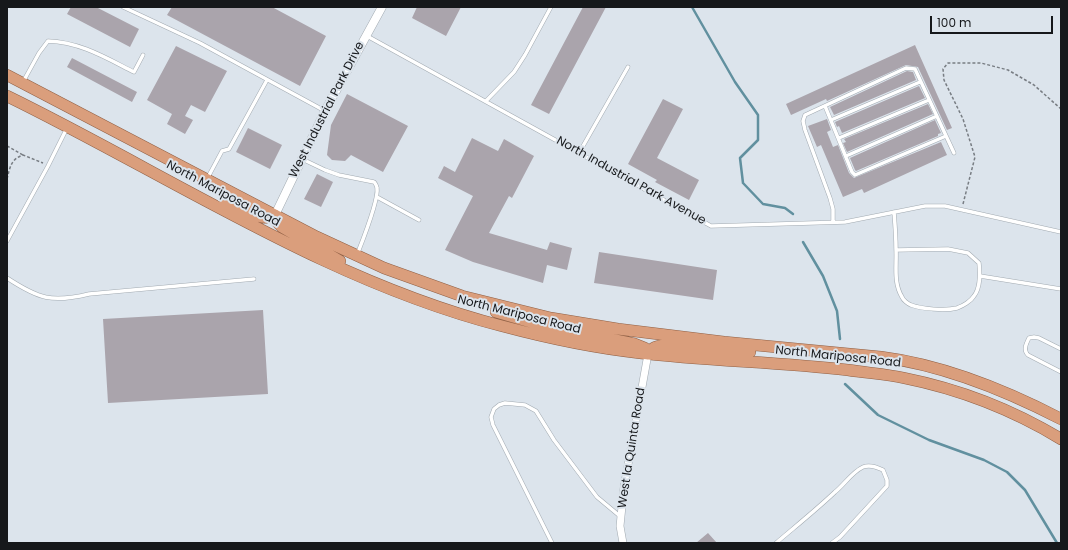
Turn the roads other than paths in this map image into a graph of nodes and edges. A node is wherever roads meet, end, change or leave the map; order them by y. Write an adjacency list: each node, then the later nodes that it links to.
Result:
1 (123, 7): 8 (lane)
2 (382, 7): 4 (street, West Industrial Park Drive)
3 (551, 7): 13 (lane)
4 (366, 36): 13 (lane, North Industrial Park Avenue); 15 (street, West Industrial Park Drive)
5 (143, 55): 9 (lane)
6 (628, 67): 21 (lane)
7 (7, 75): 9 (highway, North Mariposa Road)
8 (267, 80): 15 (lane); 26 (lane)
9 (22, 82): 26 (highway, North Mariposa Road)
10 (920, 82): 12 (lane); 14 (lane); 17 (lane)
11 (7, 96): 18 (highway, North Mariposa Road)
12 (929, 100): 16 (lane); 20 (lane)
13 (486, 101): 21 (lane, North Industrial Park Avenue)
14 (825, 106): 17 (lane); 31 (lane)
15 (325, 111): 24 (street, West Industrial Park Drive)
16 (937, 116): 19 (lane); 23 (lane)
17 (831, 120): 20 (lane)
18 (67, 127): 25 (highway, North Mariposa Road); 33 (lane)
19 (946, 136): 22 (lane); 23 (lane)
20 (838, 138): 23 (lane)
21 (579, 153): 31 (lane, North Industrial Park Avenue)
22 (954, 153)
23 (846, 156)
24 (302, 159): 27 (lane); 29 (street, West Industrial Park Drive)
25 (133, 162): 29 (highway); 41 (highway, North Mariposa Road)
26 (206, 180): 29 (highway, North Mariposa Road)
27 (376, 197): 30 (lane); 35 (lane)
28 (894, 212): 31 (lane, North Industrial Park Avenue); 32 (lane, North Industrial Park Avenue); 34 (lane)
29 (275, 214): 35 (highway, North Mariposa Road); 41 (highway)
30 (419, 220)
31 (833, 222)
32 (1061, 232)
33 (7, 241)
34 (896, 250): 37 (lane); 37 (lane)
35 (357, 256): 36 (highway, North Mariposa Road)
36 (406, 276): 43 (highway); 44 (highway, North Mariposa Road)
37 (980, 276): 40 (lane)
38 (7, 278): 39 (lane)
39 (254, 279)
40 (1061, 289)
41 (401, 293): 43 (highway, North Mariposa Road)
42 (1061, 348): 45 (lane)
43 (648, 354): 44 (highway, North Mariposa Road); 48 (street, West la Quinta Road)
44 (804, 357): 46 (highway, North Mariposa Road); 47 (highway, North Mariposa Road)
45 (1061, 372)
46 (1061, 419)
47 (1061, 439)
48 (621, 517): 49 (lane); 50 (street, West la Quinta Road)
49 (552, 543)
50 (623, 543)
51 (776, 543): 52 (lane)
52 (832, 543)

